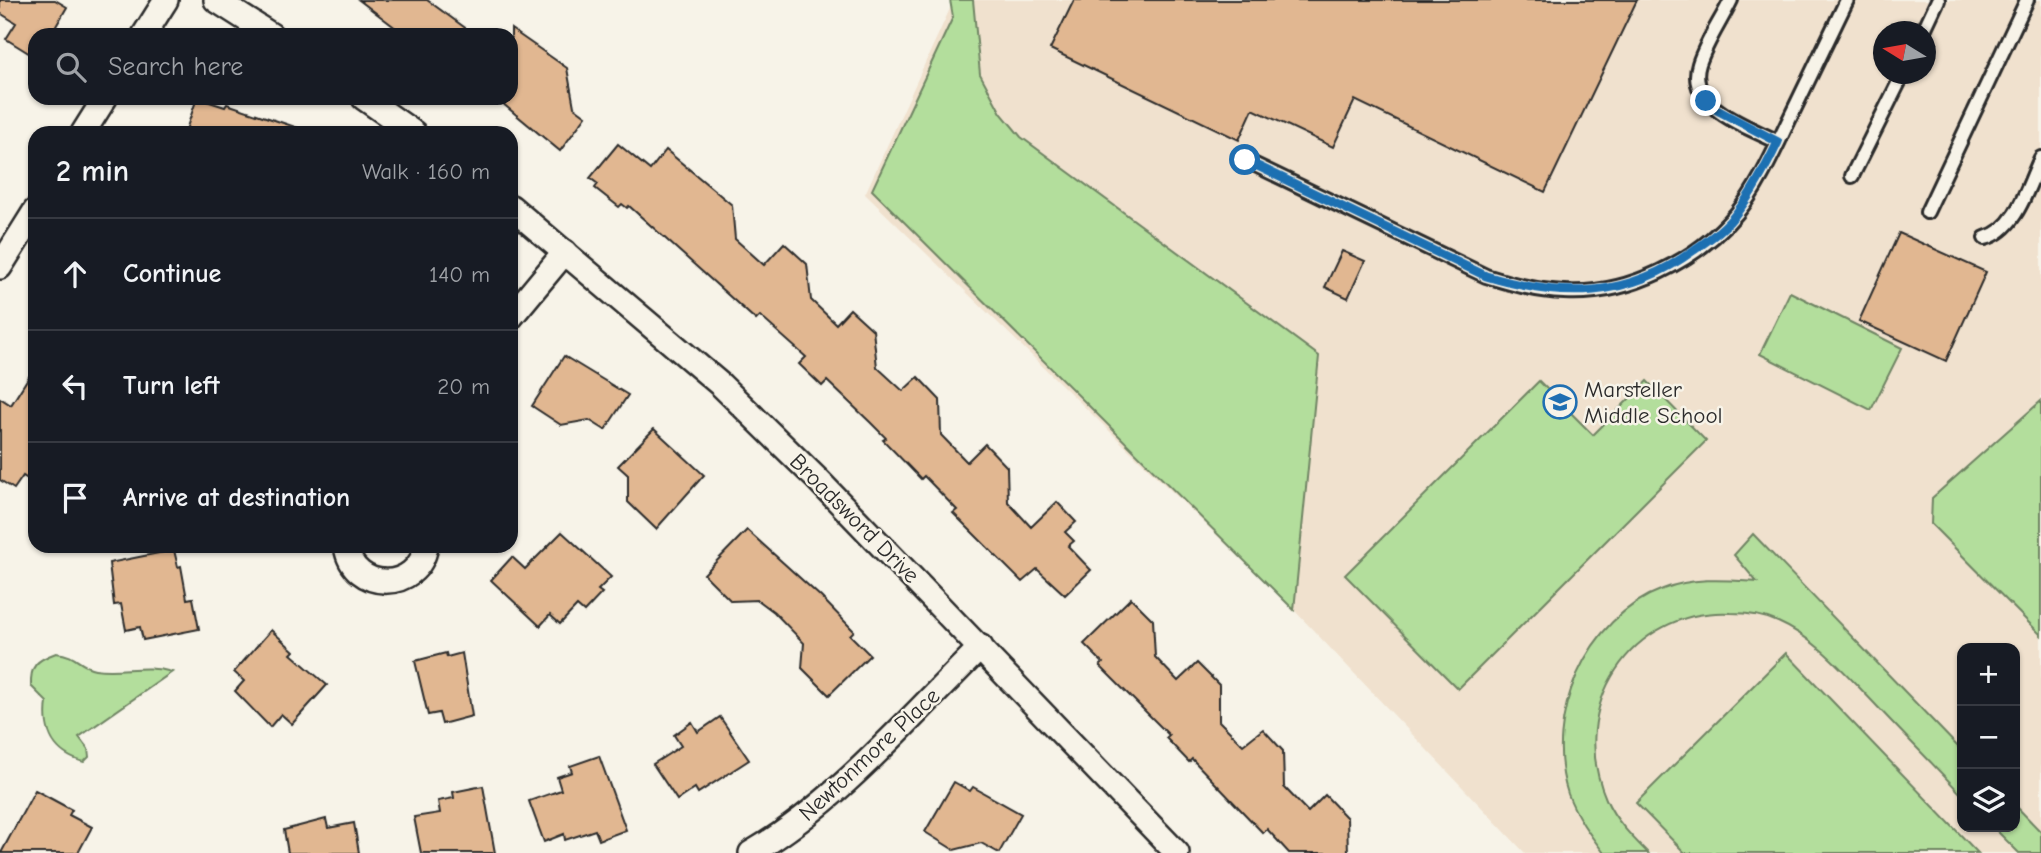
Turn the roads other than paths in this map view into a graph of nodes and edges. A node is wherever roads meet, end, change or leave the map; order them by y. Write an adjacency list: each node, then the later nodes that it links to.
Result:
1 (166, 0): 8 (street)
2 (216, 0): 9 (street)
3 (1731, 0): 15 (lane)
4 (1847, 0): 15 (lane)
5 (1938, 0): 7 (lane)
6 (2027, 0): 19 (lane)
7 (1928, 21)
8 (148, 28)
9 (260, 28)
10 (1898, 84): 18 (lane)
11 (101, 105): 13 (street)
12 (374, 105): 14 (street)
13 (87, 126)
14 (404, 126)
15 (1778, 142): 17 (lane)
16 (2041, 158): 22 (lane)
17 (1245, 160)
18 (1853, 176)
19 (1927, 212)
20 (518, 213): 23 (street, Broadsword Drive)
21 (28, 222): 24 (street)
22 (1985, 238)
23 (565, 252): 25 (street); 28 (street, Broadsword Drive)
24 (0, 267)
25 (518, 309)
26 (348, 553): 27 (street)
27 (423, 553)
28 (981, 647): 29 (street, Newtonmore Place); 30 (street, Broadsword Drive)
29 (751, 853)
30 (1177, 853)

